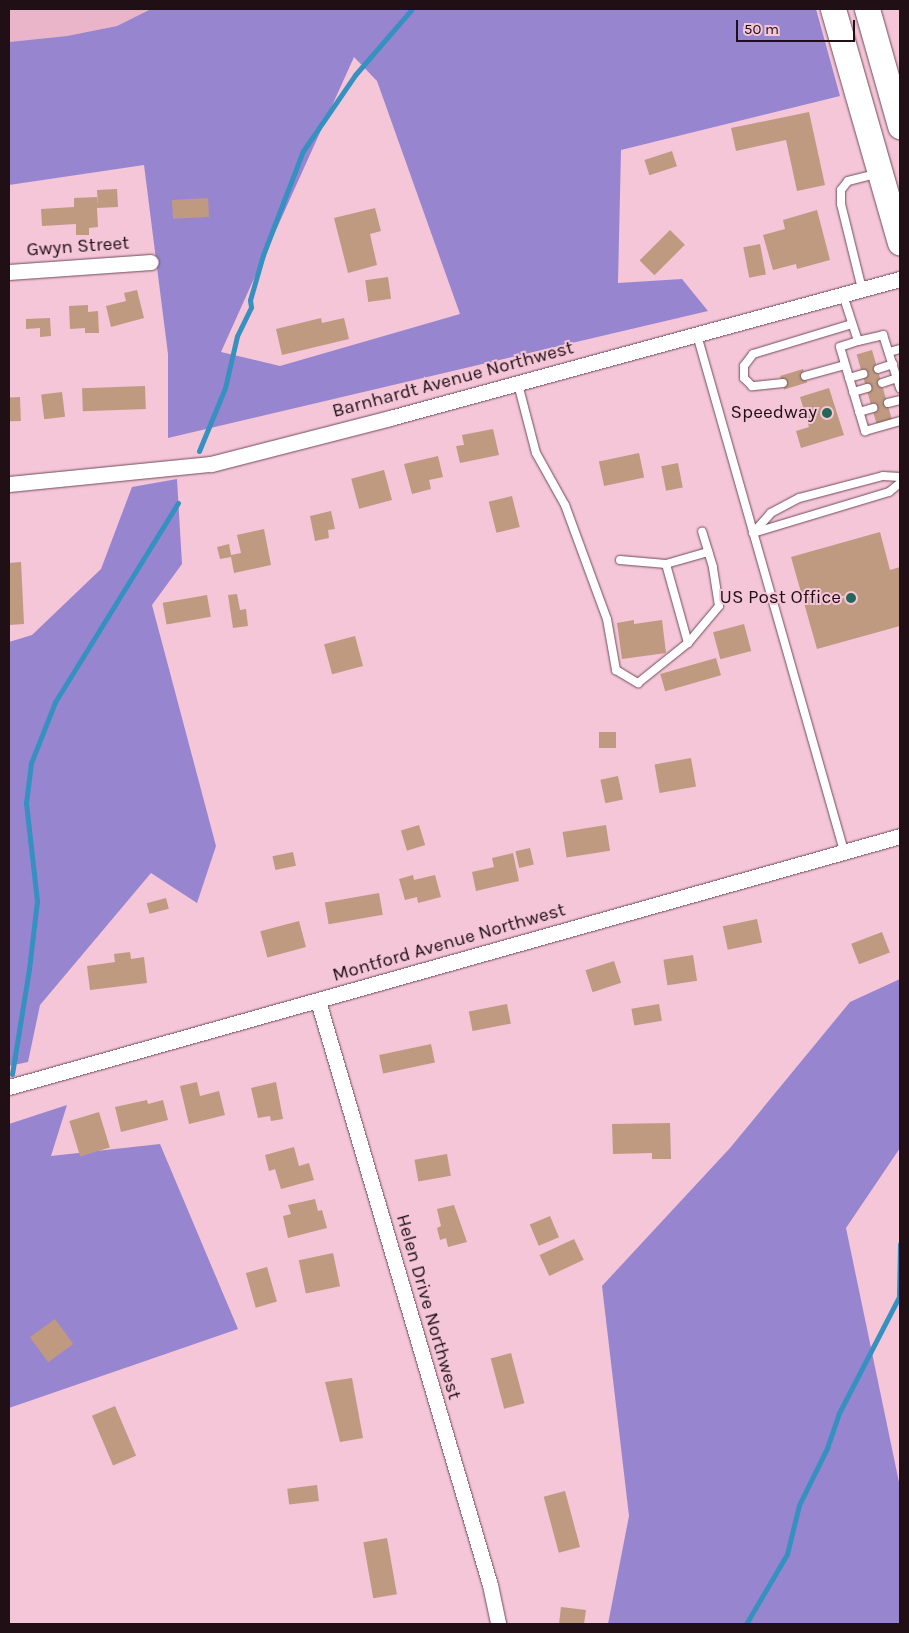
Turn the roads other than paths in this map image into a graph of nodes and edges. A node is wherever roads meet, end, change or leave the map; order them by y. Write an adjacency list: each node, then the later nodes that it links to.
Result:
1 (833, 9): 4 (highway)
2 (867, 9): 3 (highway)
3 (900, 126)
4 (880, 173): 5 (highway); 9 (lane)
5 (900, 243)
6 (151, 262): 7 (street, Gwyn Street)
7 (9, 272)
8 (900, 278): 9 (street, Barnhardt Avenue Northwest)
9 (862, 289): 10 (street, Barnhardt Avenue Northwest)
10 (843, 295): 11 (lane); 12 (street, Barnhardt Avenue Northwest)
11 (852, 324): 13 (lane); 23 (lane)
12 (697, 335): 25 (street, Barnhardt Avenue Northwest); 38 (lane)
13 (858, 341): 15 (lane); 17 (lane)
14 (900, 349): 15 (lane)
15 (889, 352): 16 (lane)
16 (893, 364): 18 (lane); 22 (lane)
17 (845, 365): 20 (lane); 21 (lane)
18 (878, 369)
19 (863, 374): 21 (lane)
20 (805, 376)
21 (849, 378): 28 (lane)
22 (897, 378): 24 (lane); 27 (lane)
23 (783, 383)
24 (882, 383)
25 (518, 384): 36 (street, Barnhardt Avenue Northwest); 42 (lane)
26 (867, 388): 28 (lane)
27 (900, 388)
28 (853, 392): 32 (lane)
29 (900, 400): 30 (lane)
30 (888, 403)
31 (873, 408): 32 (lane)
32 (859, 412): 33 (lane)
33 (900, 421)
34 (900, 477): 38 (lane)
35 (900, 483): 38 (lane)
36 (9, 484)
37 (702, 532): 39 (lane)
38 (753, 533): 44 (lane)
39 (708, 552): 41 (lane); 42 (lane)
40 (620, 560): 41 (lane)
41 (666, 564): 42 (lane)
42 (688, 642)
43 (900, 836): 44 (street, Montford Avenue Northwest)
44 (844, 851): 45 (street, Montford Avenue Northwest)
45 (318, 1001): 46 (street, Montford Avenue Northwest); 47 (street, Helen Drive Northwest)
46 (9, 1088)
47 (498, 1624)

